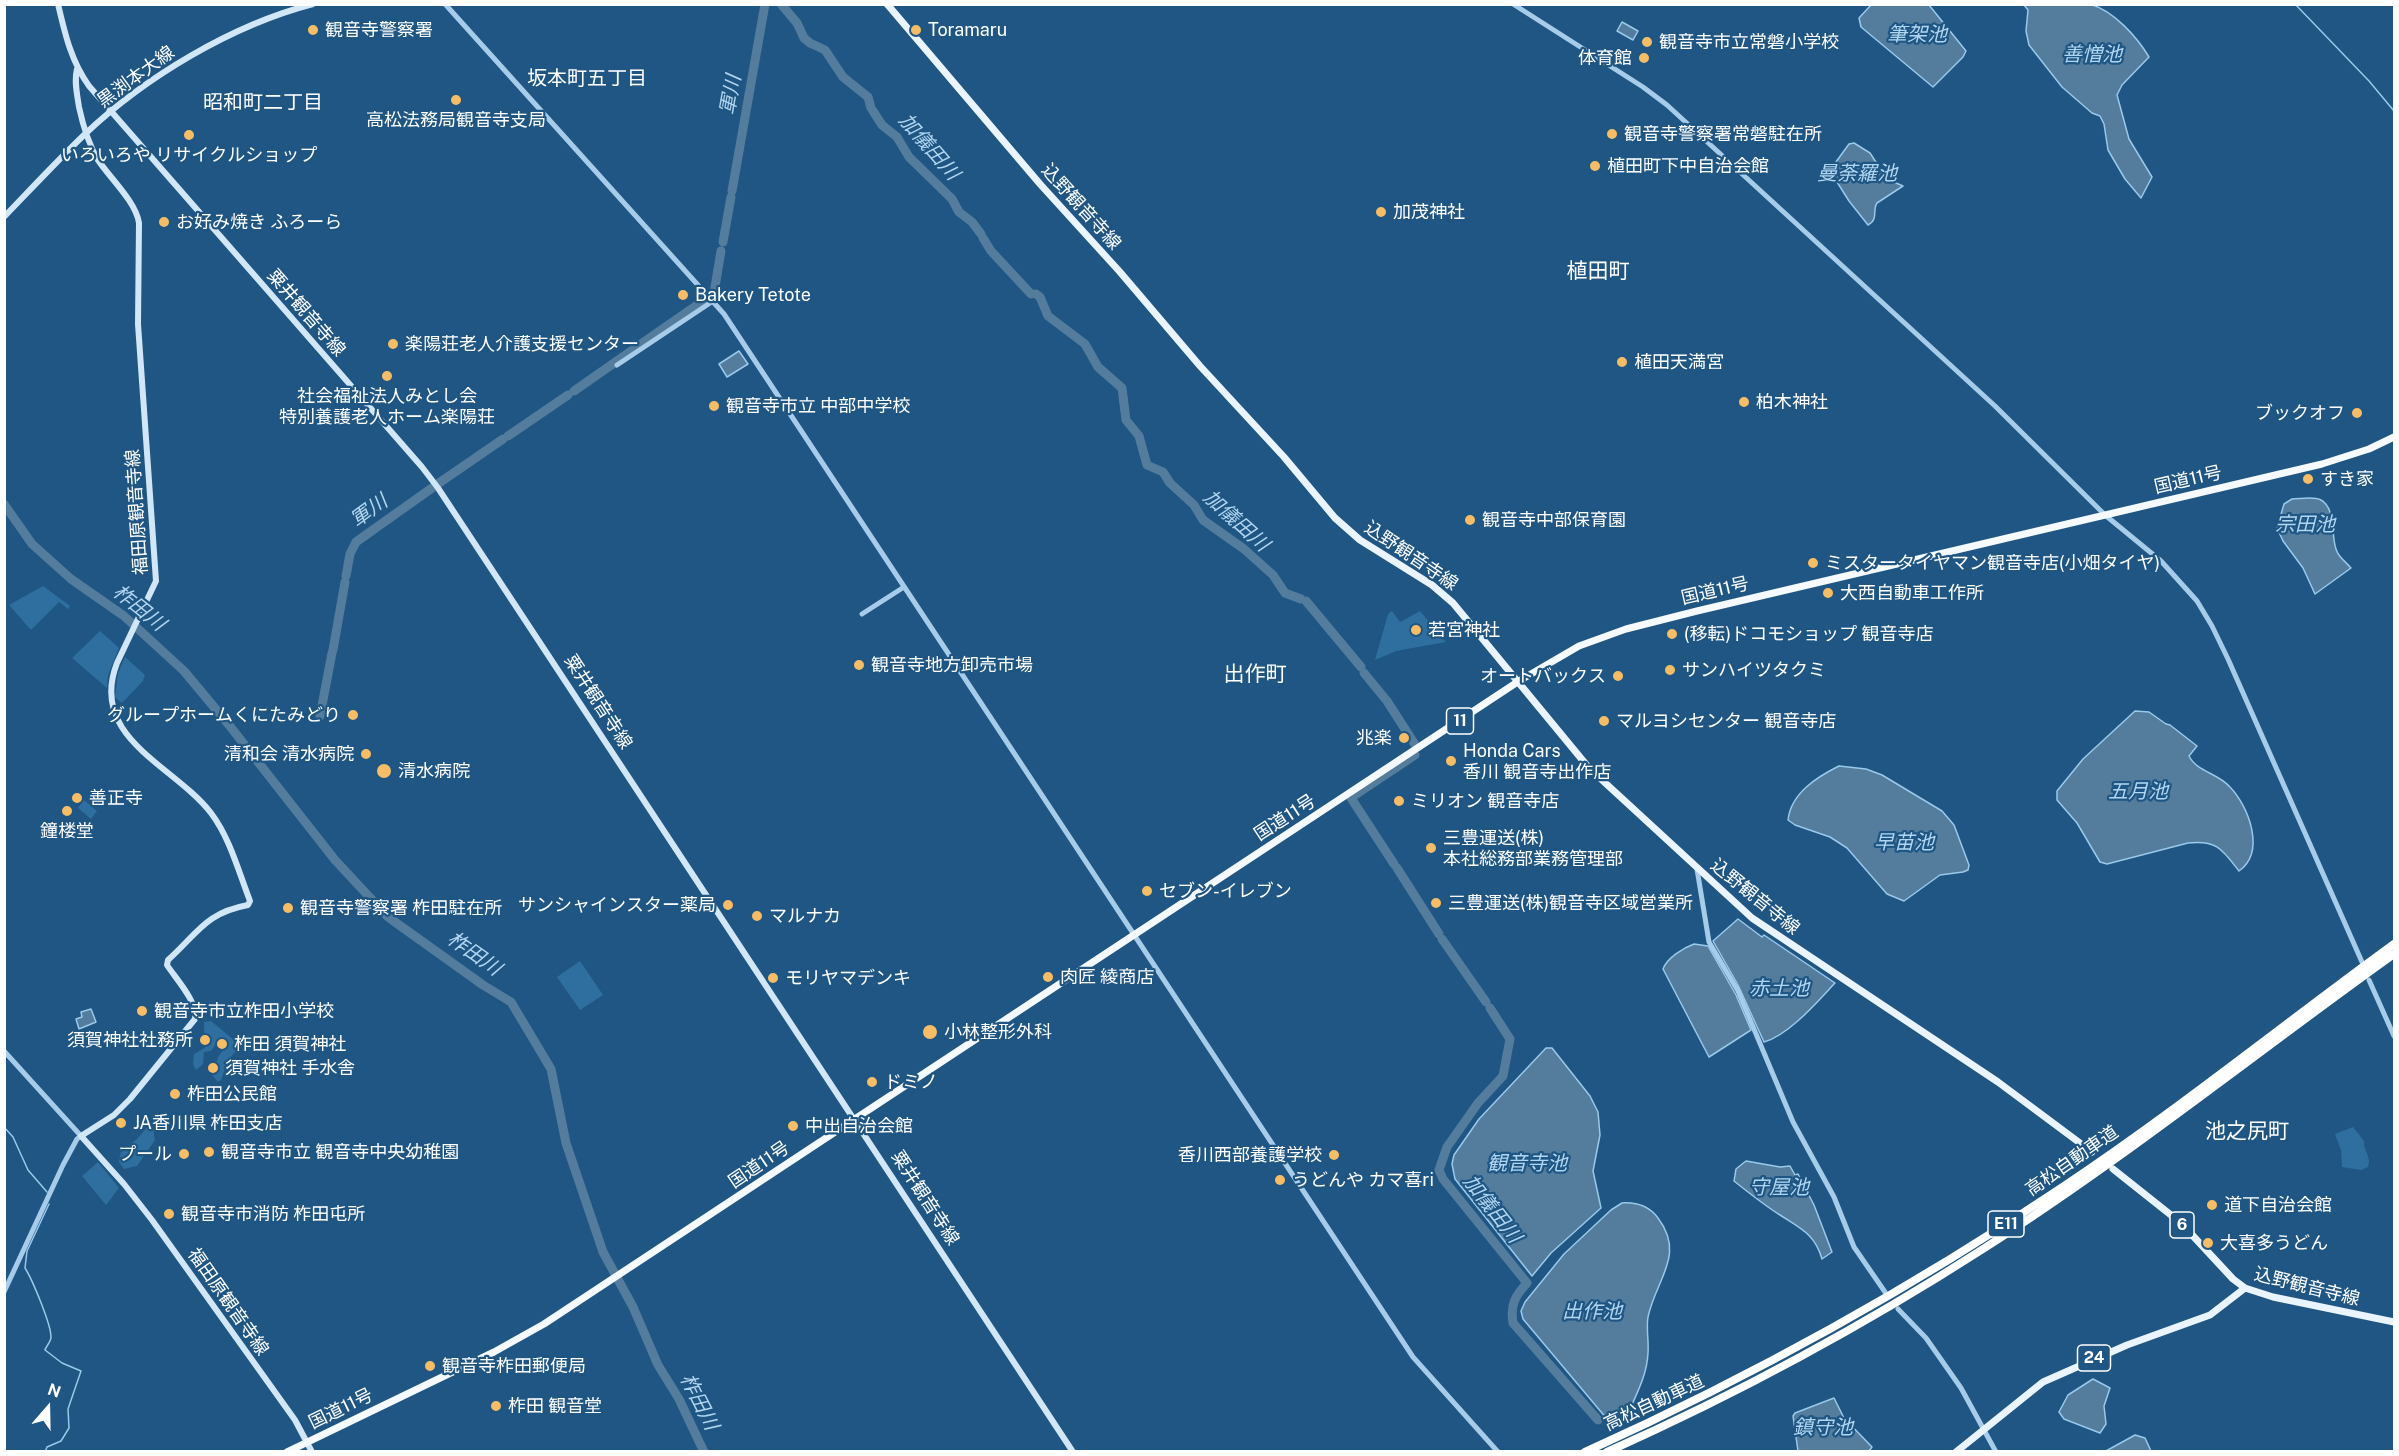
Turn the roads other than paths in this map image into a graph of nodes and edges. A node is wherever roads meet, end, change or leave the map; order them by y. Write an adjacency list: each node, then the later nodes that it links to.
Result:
1 (58, 4): 6 (main road, 粟井観音寺線)
2 (313, 4): 7 (main road, 黒渕本大線)
3 (445, 4): 10 (street)
4 (887, 4): 16 (main road, 込野観音寺線)
5 (1512, 4): 13 (street)
6 (77, 69): 7 (main road, 粟井観音寺線); 8 (main road, 福田原観音寺線)
7 (111, 112): 8 (main road, 黒渕本大線); 25 (main road, 粟井観音寺線)
8 (85, 134): 9 (main road, 黒渕本大線); 26 (main road, 福田原観音寺線)
9 (4, 217)
10 (713, 301): 11 (street); 14 (street)
11 (617, 364)
12 (2394, 437): 13 (highway, 国道11号 / 11)
13 (2105, 515): 16 (highway, 国道11号 / 11); 21 (street)
14 (904, 587): 15 (street); 18 (street)
15 (862, 614)
16 (1519, 681): 17 (main road, 込野観音寺線); 18 (highway, 国道11号 / 11)
17 (1697, 869): 27 (main road, 込野観音寺線); 31 (street)
18 (1134, 934): 25 (highway, 国道11号 / 11); 39 (street)
19 (2394, 944): 40 (highway, 高松自動車道 / E11)
20 (2394, 954): 41 (highway, 高松自動車道 / E11)
21 (2362, 962)
22 (2369, 980): 23 (street)
23 (2394, 1036)
24 (4, 1051): 26 (street)
25 (855, 1119): 35 (highway, 国道11号 / 11); 38 (main road, 粟井観音寺線)
26 (81, 1136): 30 (street); 35 (main road, 福田原観音寺線)
27 (2092, 1152)
28 (2113, 1169): 29 (main road, 込野観音寺線 / 6)
29 (2245, 1288): 33 (main road, 込野観音寺線 / 6); 34 (main road, 24)
30 (4, 1292)
31 (1886, 1292)
32 (1898, 1309): 34 (street)
33 (2394, 1322)
34 (1984, 1428): 42 (main road, 24); 43 (street)
35 (308, 1442): 36 (highway, 国道11号 / 11); 37 (main road, 福田原観音寺線)
36 (287, 1452)
37 (312, 1452)
38 (1073, 1452)
39 (1498, 1452)
40 (1585, 1452)
41 (1607, 1452)
42 (1956, 1452)
43 (1996, 1452)

